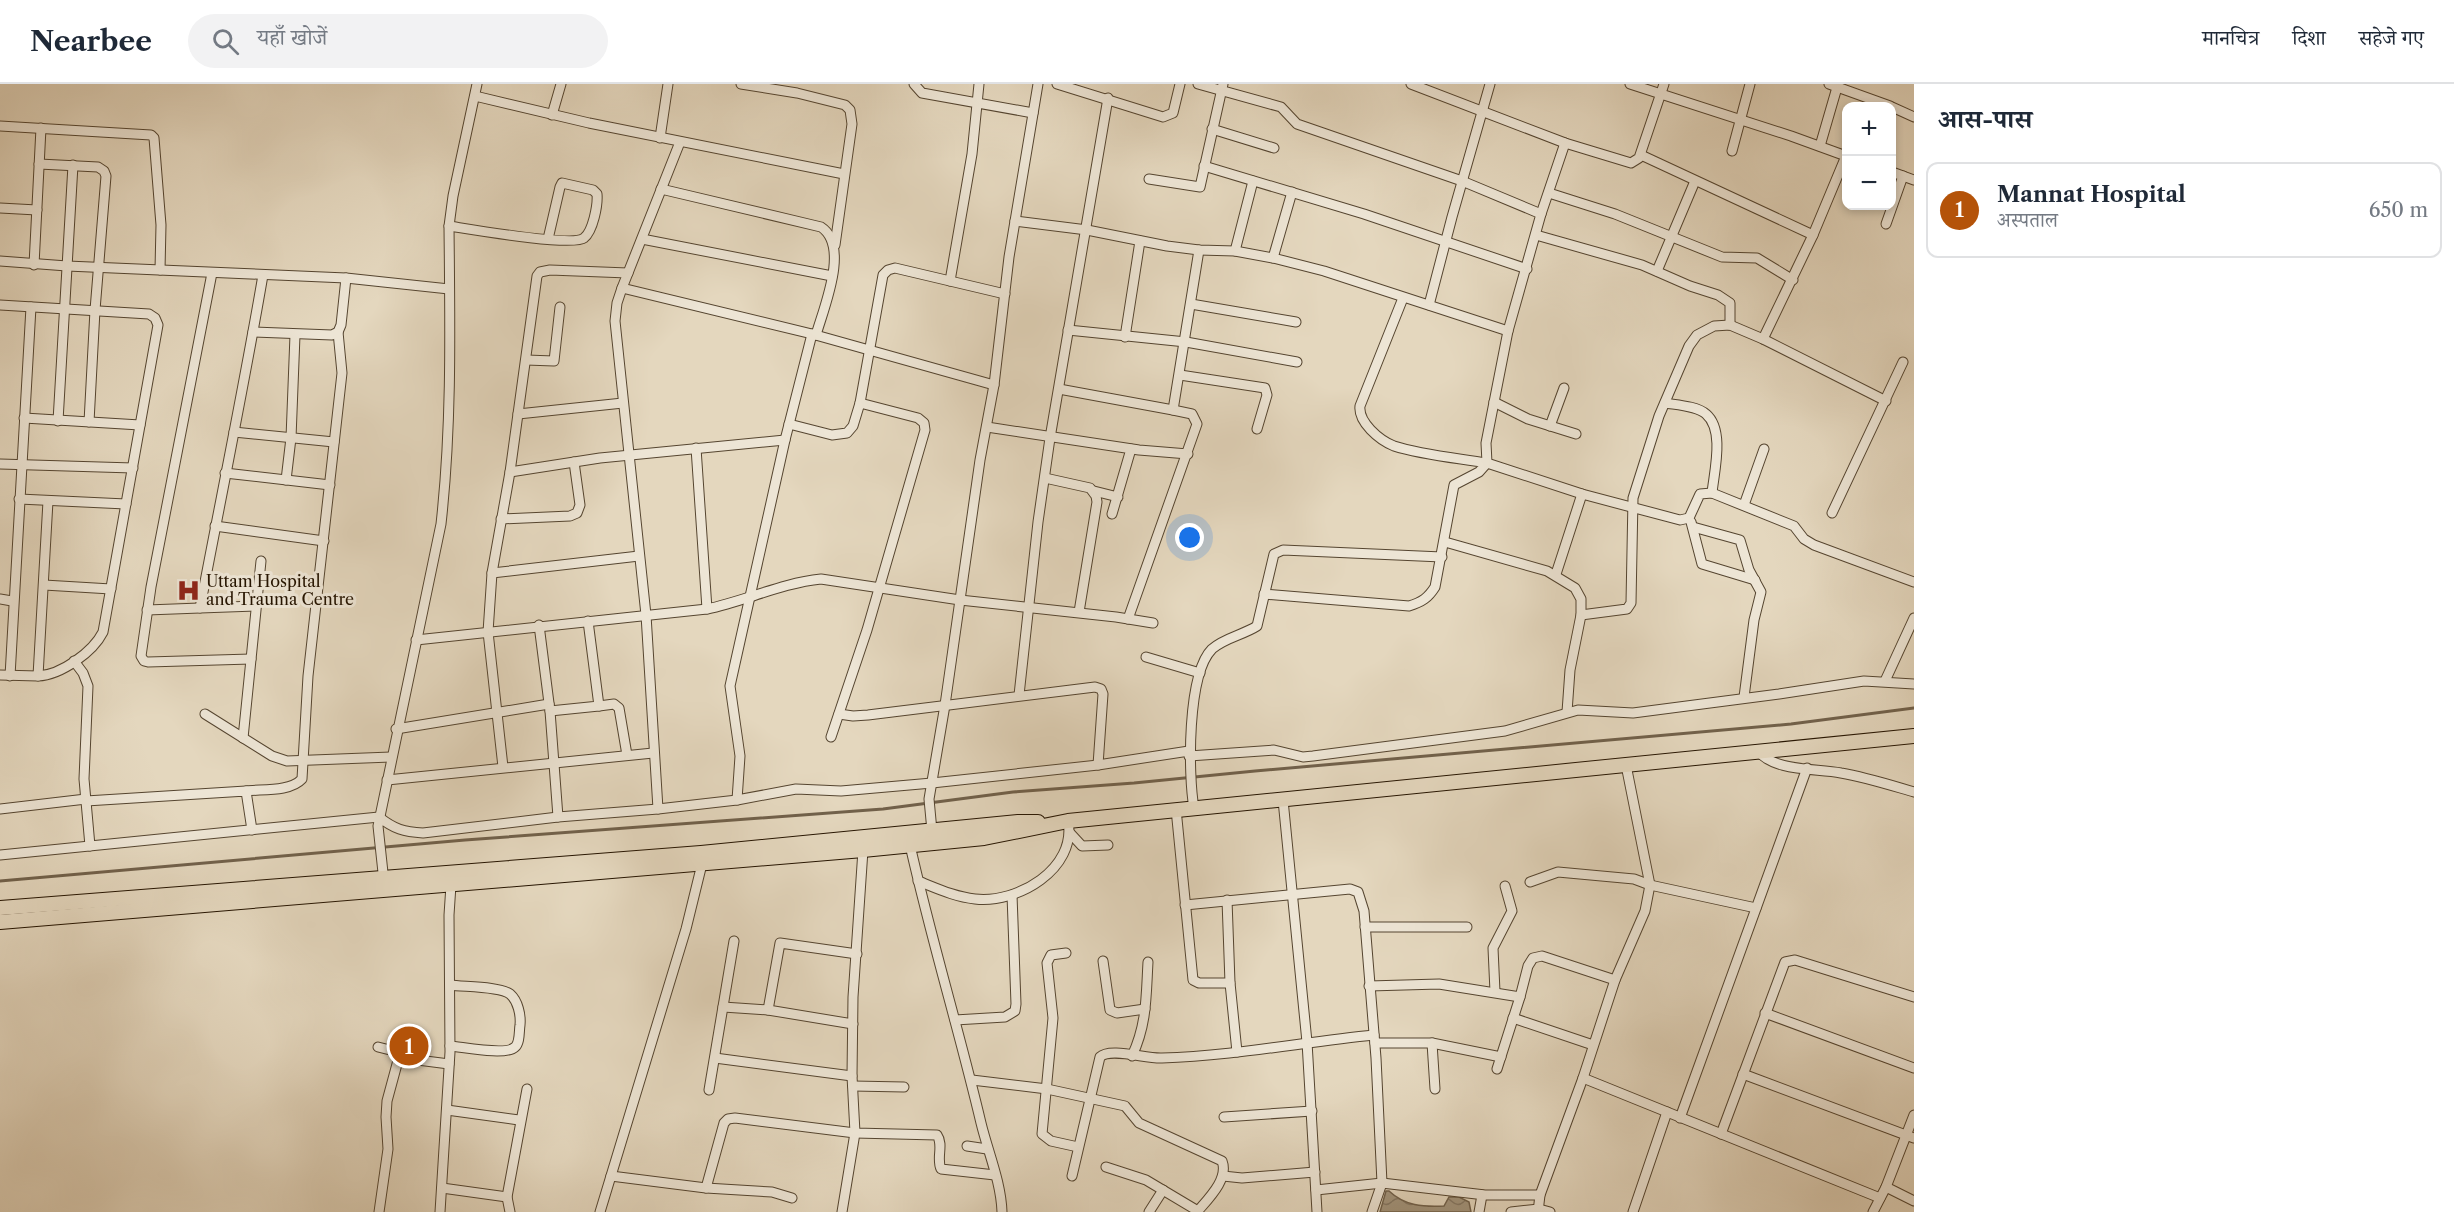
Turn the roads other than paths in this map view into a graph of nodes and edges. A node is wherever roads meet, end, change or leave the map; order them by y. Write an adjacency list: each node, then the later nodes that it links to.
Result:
1 (477, 84): 21 (street)
2 (561, 84): 28 (street)
3 (668, 84): 34 (street)
4 (743, 84): 19 (street)
5 (801, 84): 19 (street)
6 (914, 84): 24 (street)
7 (979, 84): 24 (street)
8 (1038, 84): 27 (street)
9 (1057, 84): 22 (street)
10 (1180, 84): 22 (street)
11 (1198, 84): 18 (street)
12 (1411, 84): 26 (street)
13 (1490, 84): 26 (street)
14 (1630, 84): 20 (street)
15 (1664, 84): 20 (street)
16 (1750, 84): 30 (street)
17 (1835, 85): 23 (street); 37 (street)
18 (1222, 88): 33 (street); 52 (street)
19 (793, 92): 47 (street)
20 (1661, 95): 30 (street); 40 (street)
21 (474, 96): 28 (street); 62 (street)
22 (1108, 98): 63 (street)
23 (1878, 102)
24 (977, 104): 27 (street); 88 (street)
25 (1896, 109): 29 (street)
26 (1482, 112): 36 (street); 52 (street)
27 (1033, 113): 60 (street)
28 (552, 115): 34 (street)
29 (1914, 117)
30 (1741, 119): 37 (street); 39 (street)
31 (0, 126): 32 (street)
32 (41, 128): 42 (street); 80 (street)
33 (1212, 129): 38 (street); 44 (street)
34 (660, 138): 35 (street)
35 (680, 142): 47 (street); 54 (street)
36 (1565, 143): 40 (street); 56 (street)
37 (1820, 147): 41 (street)
38 (1274, 148)
39 (1732, 151)
40 (1641, 155): 53 (street)
41 (1842, 155)
42 (39, 164): 43 (street); 58 (street)
43 (73, 165): 77 (street); 78 (street)
44 (1204, 166): 49 (street); 51 (street)
45 (1842, 166): 65 (street)
46 (1896, 173): 48 (street)
47 (844, 174): 71 (street)
48 (1903, 176): 50 (street); 61 (street)
49 (1149, 178)
50 (1914, 180)
51 (1253, 181): 55 (street); 73 (street)
52 (1462, 181): 59 (street); 70 (street)
53 (1695, 181): 65 (street); 66 (street)
54 (661, 189): 68 (street); 71 (street)
55 (1292, 192): 70 (street); 74 (street)
56 (1549, 193): 59 (street); 66 (street)
57 (0, 208): 58 (street)
58 (37, 210): 76 (street)
59 (1541, 214): 64 (street)
60 (1015, 221): 63 (street); 91 (street)
61 (1886, 224)
62 (449, 226): 67 (street); 90 (street)
63 (1087, 230): 69 (street); 102 (street)
64 (1536, 235): 79 (street); 81 (street)
65 (1813, 235): 87 (street)
66 (1672, 236): 81 (street); 87 (street)
67 (548, 239): 67 (street)
68 (642, 239): 83 (street); 85 (street)
69 (1140, 241): 72 (street); 108 (street)
70 (1445, 243): 79 (street); 95 (street)
71 (834, 248): 85 (street)
72 (1199, 250): 73 (street); 93 (street)
73 (1235, 251): 74 (street)
74 (1273, 258): 92 (street)
75 (0, 261): 76 (street)
76 (34, 265): 77 (street)
77 (67, 266): 78 (street); 98 (street)
78 (98, 267): 80 (street); 99 (street)
79 (1527, 269): 103 (street)
80 (160, 270): 82 (street)
81 (1657, 271): 101 (street)
82 (212, 273): 84 (street); 190 (street)
83 (628, 273): 89 (street); 112 (street)
84 (263, 275): 86 (street); 104 (street)
85 (832, 276): 106 (street)
86 (346, 278): 90 (street); 105 (street)
87 (1792, 280): 109 (street)
88 (950, 281): 91 (street); 111 (street)
89 (622, 288): 106 (street); 121 (street)
90 (449, 289): 200 (street)
91 (1005, 294): 116 (street)
92 (1403, 298): 95 (street); 146 (street)
93 (1191, 304): 100 (street); 110 (street)
94 (0, 305): 96 (street)
95 (1430, 305): 103 (street)
96 (32, 307): 98 (street); 126 (street)
97 (560, 307): 112 (street)
98 (64, 309): 99 (street); 127 (street)
99 (95, 310): 128 (street); 130 (street)
100 (1296, 322)
101 (1730, 325): 109 (street); 123 (street)
102 (1068, 330): 108 (street); 118 (street)
103 (1508, 331): 120 (street)
104 (253, 332): 107 (street); 134 (street)
105 (338, 332): 107 (street); 139 (street)
106 (814, 334): 111 (street); 129 (street)
107 (295, 335): 136 (street)
108 (1125, 337): 110 (street)
109 (1763, 339): 119 (street)
110 (1185, 342): 113 (street); 115 (street)
111 (868, 350): 116 (street); 122 (street)
112 (526, 360): 125 (street)
113 (1297, 362)
114 (1903, 362): 119 (street)
115 (1180, 375): 124 (street); 133 (street)
116 (994, 385): 132 (street)
117 (1564, 387): 131 (street)
118 (1059, 389): 124 (street); 137 (street)
119 (1886, 401): 164 (street)
120 (1494, 402): 131 (street); 146 (street)
121 (622, 403): 125 (street); 144 (street)
122 (860, 403): 129 (street); 179 (street)
123 (1665, 403): 156 (street); 163 (street)
124 (1173, 410): 143 (street)
125 (518, 414): 150 (street)
126 (24, 418): 127 (street); 148 (street)
127 (58, 420): 128 (street)
128 (89, 422): 130 (street)
129 (789, 424): 138 (street)
130 (140, 425): 149 (street)
131 (1550, 426): 135 (street)
132 (987, 428): 137 (street); 184 (street)
133 (1257, 429)
134 (234, 432): 136 (street); 151 (street)
135 (1576, 434)
136 (291, 438): 139 (street); 153 (street)
137 (1050, 438): 141 (street); 152 (street)
138 (785, 440): 140 (street); 183 (street)
139 (334, 442): 154 (street)
140 (696, 448): 144 (street); 189 (street)
141 (1131, 449): 143 (street); 158 (street)
142 (1764, 449): 162 (street)
143 (1188, 454): 195 (street)
144 (628, 456): 145 (street); 171 (street)
145 (574, 462): 150 (street); 166 (street)
146 (1486, 463): 157 (street); 170 (street)
147 (0, 464): 148 (street)
148 (21, 465): 149 (street); 159 (street)
149 (133, 468): 161 (street)
150 (510, 472): 166 (street)
151 (225, 474): 153 (street); 168 (street)
152 (1045, 478): 155 (street); 188 (street)
153 (286, 480): 154 (street)
154 (330, 485): 169 (street)
155 (1094, 491): 158 (street); 191 (street)
156 (1712, 493): 162 (street); 167 (street)
157 (1582, 494): 163 (street); 175 (street)
158 (1118, 497): 165 (street)
159 (19, 499): 160 (street); 185 (street)
160 (48, 501): 161 (street); 178 (street)
161 (126, 504): 180 (street)
162 (1744, 505): 177 (street)
163 (1631, 508): 167 (street); 193 (street)
164 (1832, 513)
165 (1112, 514)
166 (501, 519): 174 (street)
167 (1691, 523): 176 (street); 176 (street)
168 (215, 526): 169 (street); 187 (street)
169 (324, 541): 227 (street)
170 (1444, 542): 172 (street); 175 (street)
171 (639, 556): 174 (street); 192 (street)
172 (1442, 557): 181 (street); 181 (street)
173 (261, 561): 186 (street)
174 (492, 573): 199 (street)
175 (1556, 574): 193 (street)
176 (1755, 580): 210 (street)
177 (1914, 582)
178 (44, 585): 180 (street); 206 (street)
179 (879, 588): 183 (street); 184 (street); 217 (street)
180 (111, 589): 203 (street)
181 (1264, 594): 204 (street)
182 (0, 599): 185 (street)
183 (748, 599): 189 (street); 238 (street)
184 (960, 600): 188 (street); 211 (street)
185 (12, 601): 205 (street)
186 (256, 606): 187 (street); 202 (street)
187 (200, 608): 190 (street)
188 (1028, 608): 191 (street); 209 (street)
189 (707, 609): 192 (street)
190 (147, 610): 202 (street)
191 (1079, 612): 195 (street)
192 (646, 615): 196 (street); 223 (street)
193 (1581, 615): 214 (street)
194 (1914, 618): 207 (street)
195 (1128, 619): 197 (street)
196 (588, 621): 198 (street); 212 (street)
197 (1153, 623)
198 (539, 625): 199 (street); 213 (street)
199 (488, 632): 200 (street); 216 (street)
200 (416, 640): 218 (street)
201 (1146, 657): 204 (street)
202 (251, 659): 221 (street)
203 (74, 661): 206 (street); 237 (street)
204 (1200, 673): 226 (street)
205 (5, 675): 206 (street)
206 (38, 676)
207 (1885, 681): 208 (street); 210 (street)
208 (1914, 684)
209 (1019, 695): 211 (street); 229 (street)
210 (1744, 697): 214 (street)
211 (945, 705): 217 (street); 234 (street)
212 (599, 706): 213 (street); 224 (street)
213 (549, 707): 216 (street); 228 (street)
214 (1567, 712): 226 (street)
215 (205, 714): 221 (street)
216 (498, 714): 218 (street); 231 (street)
217 (839, 714): 220 (street)
218 (396, 729): 225 (street)
219 (1914, 736): 222 (highway)
220 (831, 737)
221 (243, 738): 227 (street)
222 (1757, 750): 230 (highway); 232 (street)
223 (653, 753): 224 (street); 242 (street)
224 (627, 755): 228 (street)
225 (391, 757): 227 (street); 233 (street)
226 (1189, 758): 229 (street); 240 (street)
227 (302, 760): 235 (street)
228 (554, 764): 231 (street); 244 (street)
229 (1098, 765): 234 (street)
230 (1626, 765): 239 (highway); 260 (street)
231 (503, 767): 233 (street)
232 (1807, 768): 236 (street); 267 (street)
233 (387, 780): 245 (street)
234 (932, 783): 238 (street); 247 (street)
235 (246, 790): 237 (street); 249 (street)
236 (1914, 792)
237 (86, 800): 241 (street); 252 (street)
238 (736, 800): 242 (street)
239 (1283, 800): 240 (highway); 262 (street)
240 (1194, 808): 243 (highway)
241 (0, 809)
242 (658, 809): 244 (street)
243 (1176, 809): 248 (highway); 265 (street)
244 (558, 817): 245 (street)
245 (378, 822): 249 (street); 258 (street)
246 (1044, 824): 247 (highway); 248 (highway); 250 (highway)
247 (931, 825): 258 (highway)
248 (1069, 827): 251 (street); 263 (street)
249 (252, 830): 252 (street)
250 (910, 845): 253 (highway); 256 (street)
251 (1108, 845)
252 (90, 846): 254 (street)
253 (863, 850): 255 (highway); 273 (street)
254 (0, 855)
255 (701, 863): 259 (highway); 330 (street)
256 (918, 881): 263 (street); 288 (street)
257 (1530, 882): 260 (street)
258 (384, 884): 259 (highway); 266 (highway); 268 (highway)
259 (451, 885): 278 (street)
260 (1650, 885): 267 (street); 276 (street)
261 (1505, 886): 280 (street)
262 (1293, 894): 264 (street); 269 (street); 291 (street)
263 (1012, 895): 288 (street)
264 (1227, 900): 265 (street); 277 (street)
265 (1185, 904): 277 (street)
266 (0, 908)
267 (1756, 908): 319 (street)
268 (0, 922)
269 (1365, 927): 270 (street); 279 (street)
270 (1467, 927)
271 (734, 941): 283 (street)
272 (1066, 953): 310 (street)
273 (856, 954): 285 (street); 289 (street)
274 (1103, 962): 284 (street)
275 (1148, 962): 284 (street)
276 (1615, 980): 281 (street); 293 (street)
277 (1230, 983): 296 (street)
278 (450, 986): 294 (street); 294 (street)
279 (1369, 986): 280 (street); 290 (street)
280 (1496, 992): 281 (street)
281 (1520, 997): 287 (street)
282 (1914, 998): 286 (street)
283 (723, 1007): 285 (street); 300 (street)
284 (1145, 1009): 298 (street)
285 (768, 1010): 289 (street)
286 (1765, 1013): 302 (street); 304 (street)
287 (1513, 1018): 293 (street); 299 (street)
288 (955, 1020): 306 (street)
289 (853, 1024): 307 (street)
290 (1374, 1039): 291 (street); 292 (street); 333 (street)
291 (1307, 1042): 296 (street); 315 (street)
292 (1432, 1043): 299 (street); 311 (street)
293 (1593, 1045): 305 (street)
294 (450, 1046): 301 (street)
295 (378, 1047): 297 (street)
296 (1237, 1052): 298 (street)
297 (400, 1053): 301 (street); 347 (street)
298 (1132, 1056): 313 (street)
299 (1501, 1057): 303 (street)
300 (715, 1058): 307 (street); 312 (street)
301 (449, 1064): 314 (street)
302 (1913, 1065)
303 (1497, 1069)
304 (1743, 1074): 322 (street); 323 (street)
305 (1583, 1078): 316 (street); 340 (street)
306 (972, 1080): 310 (street); 326 (street)
307 (852, 1081): 308 (street); 321 (street)
308 (904, 1087)
309 (527, 1089): 341 (street)
310 (1047, 1089): 313 (street); 325 (street)
311 (1435, 1089)
312 (710, 1090)
313 (1091, 1098): 325 (street); 332 (street)
314 (447, 1110): 320 (street); 335 (street)
315 (1311, 1111): 318 (street); 328 (street)
316 (1667, 1112): 319 (street); 359 (street)
317 (1914, 1115): 323 (street)
318 (1224, 1117)
319 (1680, 1118): 322 (street)
320 (519, 1120)
321 (855, 1133): 329 (street); 336 (street); 351 (street)
322 (1720, 1134): 343 (street)
323 (1910, 1136): 334 (street)
324 (967, 1146): 326 (street)
325 (1078, 1147): 331 (street)
326 (987, 1149): 329 (street)
327 (1106, 1167): 337 (street)
328 (1315, 1172): 332 (street); 338 (street)
329 (995, 1175): 352 (street)
330 (611, 1176): 336 (street); 350 (street)
331 (1072, 1176)
332 (1223, 1176): 346 (street)
333 (1382, 1184): 338 (street); 339 (street); 355 (street)
334 (1886, 1187): 343 (street); 344 (street)
335 (442, 1188): 341 (street); 348 (street)
336 (706, 1188): 342 (street)
337 (1163, 1190): 346 (street); 353 (street)
338 (1316, 1190): 354 (street)
339 (1482, 1195): 340 (street); 356 (street)
340 (1540, 1195): 345 (street)
341 (507, 1197): 349 (street)
342 (792, 1198)
343 (1880, 1198): 360 (street)
344 (1914, 1201)
345 (1538, 1210): 357 (street); 358 (street)
346 (1197, 1211)
347 (379, 1212)
348 (440, 1212)
349 (510, 1212)
350 (600, 1212)
351 (842, 1212)
352 (1002, 1212)
353 (1149, 1212)
354 (1317, 1212)
355 (1372, 1212)
356 (1479, 1212)
357 (1511, 1212)
358 (1550, 1212)
359 (1633, 1212)
360 (1874, 1212)

